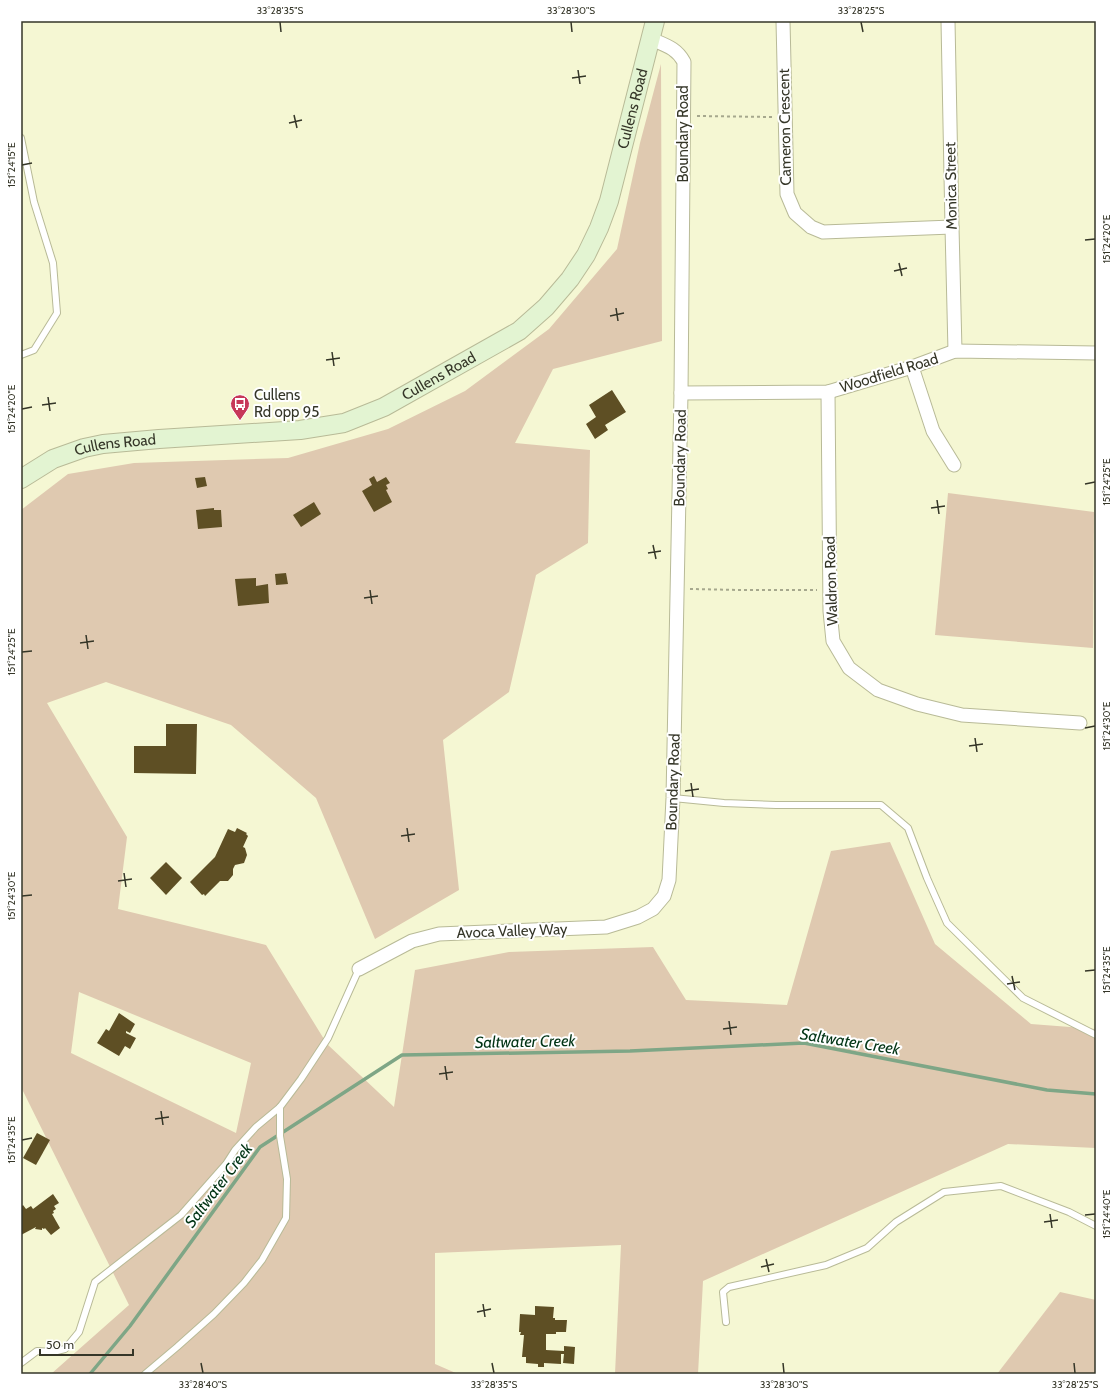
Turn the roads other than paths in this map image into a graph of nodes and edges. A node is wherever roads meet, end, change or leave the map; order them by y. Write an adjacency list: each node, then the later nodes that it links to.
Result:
1 (655, 21): 4 (main road, Cullens Road)
2 (783, 21): 6 (street, Cameron Crescent)
3 (948, 21): 6 (street, Monica Street)
4 (649, 38): 12 (street, Boundary Road); 14 (main road, Cullens Road)
5 (21, 138): 9 (lane)
6 (952, 227): 7 (street, Monica Street)
7 (956, 351): 8 (street, Woodfield Road); 10 (street, Woodfield Road)
8 (1096, 353)
9 (21, 355)
10 (912, 367): 11 (street, Woodfield Road); 13 (street)
11 (828, 392): 12 (street, Woodfield Road); 15 (street, Waldron Road)
12 (681, 394): 16 (street, Boundary Road)
13 (954, 465)
14 (21, 480)
15 (1080, 723)
16 (673, 798): 17 (street, Boundary Road); 19 (lane)
17 (664, 896): 18 (street, Avoca Valley Way)
18 (359, 969): 20 (lane)
19 (1096, 1035)
20 (280, 1107): 23 (lane); 24 (lane)
21 (1096, 1226): 22 (lane)
22 (726, 1322)
23 (21, 1364)
24 (145, 1374)

